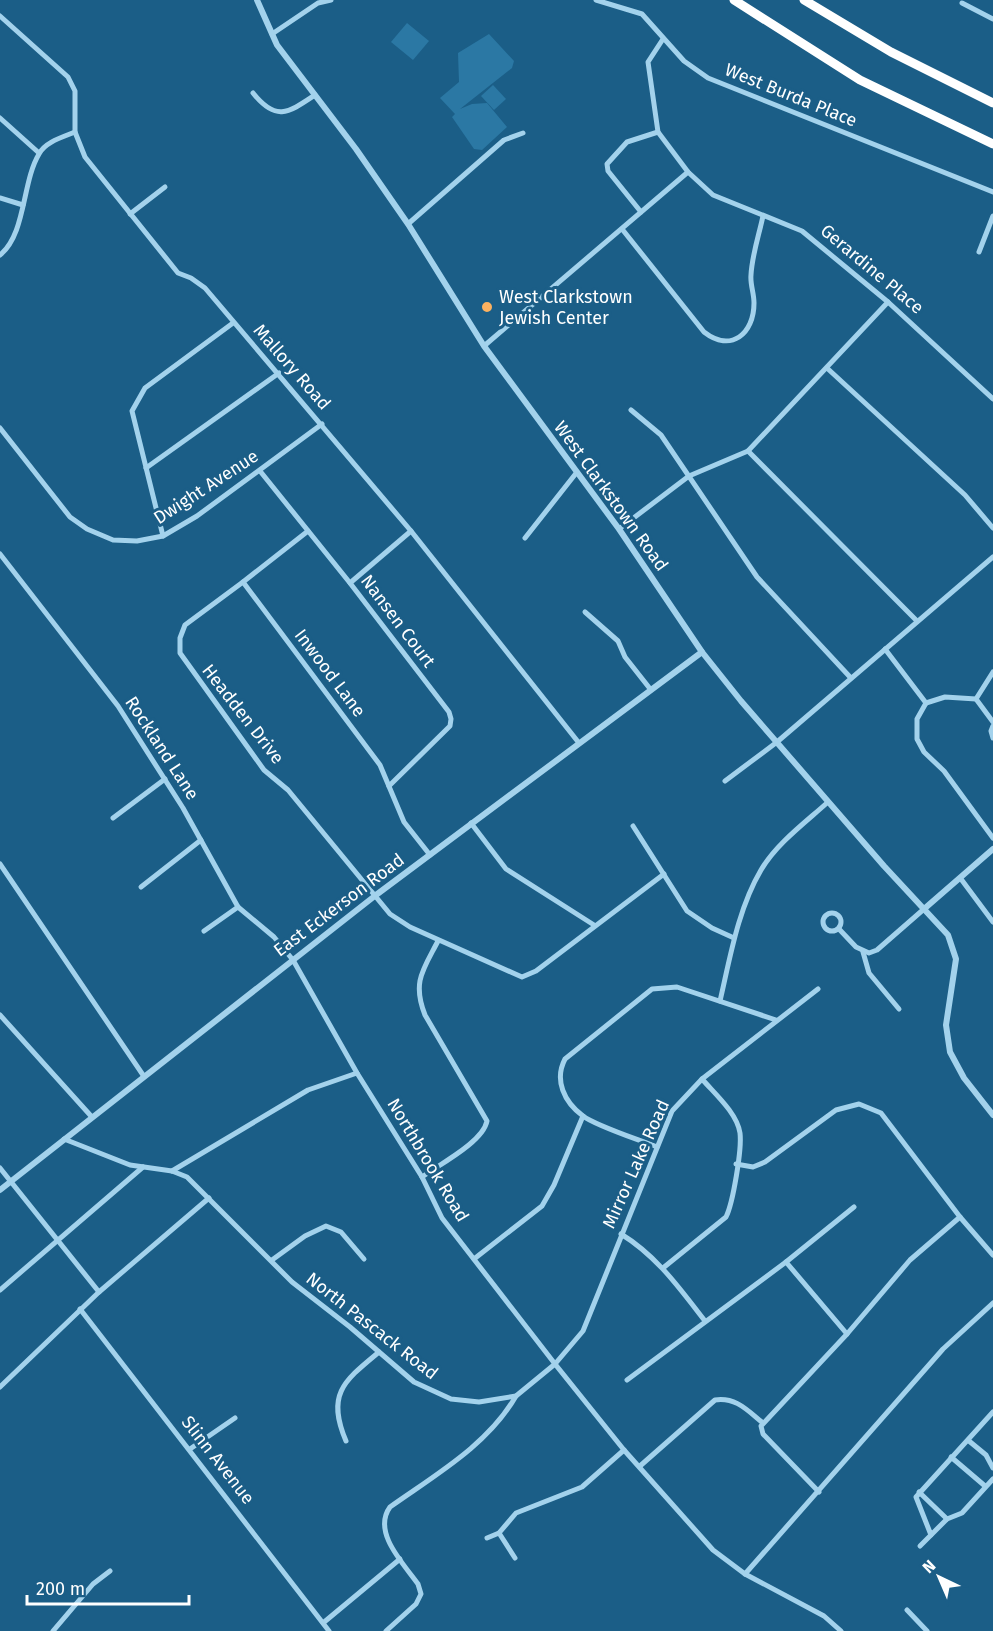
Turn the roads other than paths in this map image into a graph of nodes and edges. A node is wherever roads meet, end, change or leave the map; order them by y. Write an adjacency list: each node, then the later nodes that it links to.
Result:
1 (257, 0): 10 (street, West Clarkstown Road)
2 (331, 0): 6 (street)
3 (596, 0): 11 (street, West Burda Place)
4 (734, 0): 19 (highway)
5 (804, 0): 14 (highway)
6 (317, 1): 10 (street)
7 (962, 3): 9 (street)
8 (0, 16): 16 (street, Mallory Road)
9 (993, 19)
10 (272, 34): 13 (street, West Clarkstown Road)
11 (663, 39): 17 (street, Gerardine Place); 23 (street, West Burda Place)
12 (253, 93): 13 (street)
13 (315, 94): 30 (street, West Clarkstown Road)
14 (993, 103)
15 (0, 118): 20 (street)
16 (75, 132): 20 (street); 27 (street, Mallory Road)
17 (658, 132): 21 (street, Gerardine Place); 26 (street)
18 (523, 133): 30 (street)
19 (993, 144)
20 (39, 153): 25 (street)
21 (688, 172): 26 (street); 28 (street, Gerardine Place)
22 (165, 187): 27 (street)
23 (993, 192)
24 (0, 198): 25 (street)
25 (22, 205): 33 (street)
26 (642, 212): 31 (street)
27 (130, 214): 35 (street, Mallory Road)
28 (763, 216): 31 (street); 34 (street, Gerardine Place)
29 (993, 216): 32 (street)
30 (408, 224): 36 (street, West Clarkstown Road)
31 (622, 229): 36 (street)
32 (979, 252)
33 (0, 255)
34 (888, 302): 37 (street); 39 (street, Gerardine Place)
35 (233, 323): 38 (street, Mallory Road); 44 (street)
36 (484, 346): 46 (street, West Clarkstown Road)
37 (828, 369): 43 (street); 48 (street)
38 (279, 374): 41 (street, Mallory Road); 44 (street)
39 (993, 399)
40 (631, 410): 47 (street)
41 (322, 424): 45 (street, Dwight Avenue); 51 (street, Mallory Road)
42 (0, 428): 52 (street, Dwight Avenue)
43 (748, 451): 47 (street); 59 (street)
44 (146, 468): 52 (street)
45 (260, 471): 50 (street, Nansen Court); 52 (street, Dwight Avenue)
46 (577, 472): 49 (street, West Clarkstown Road); 53 (street)
47 (689, 476): 49 (street); 63 (street)
48 (993, 528)
49 (619, 529): 61 (street, West Clarkstown Road)
50 (308, 531): 56 (street); 57 (street, Nansen Court)
51 (411, 531): 57 (street); 70 (street, Mallory Road)
52 (163, 536)
53 (525, 538)
54 (0, 554): 71 (street, Rockland Lane)
55 (993, 556): 59 (street)
56 (243, 582): 73 (street, Inwood Lane); 88 (street, Headden Drive)
57 (350, 583): 73 (street, Nansen Court)
58 (585, 612): 64 (street)
59 (916, 620): 60 (street)
60 (885, 649): 63 (street); 66 (street)
61 (702, 652): 64 (street, East Eckerson Road); 69 (street, West Clarkstown Road)
62 (993, 672): 65 (street)
63 (850, 677): 69 (street)
64 (651, 690): 70 (street, East Eckerson Road)
65 (976, 699): 66 (street); 67 (street)
66 (926, 703): 78 (street)
67 (993, 724): 68 (street)
68 (993, 738)
69 (777, 742): 72 (street); 74 (street, West Clarkstown Road)
70 (579, 744): 76 (street, East Eckerson Road)
71 (165, 779): 75 (street); 79 (street, Rockland Lane)
72 (724, 781)
73 (389, 786): 81 (street, Inwood Lane)
74 (828, 802): 90 (street, West Clarkstown Road); 95 (street)
75 (113, 818)
76 (471, 823): 81 (street, East Eckerson Road); 92 (street)
77 (633, 826): 83 (street)
78 (993, 838)
79 (201, 840): 87 (street); 89 (street, Rockland Lane)
80 (993, 849): 85 (street)
81 (430, 855): 88 (street, East Eckerson Road)
82 (0, 864): 84 (street)
83 (664, 874): 92 (street); 95 (street)
84 (8, 876): 86 (street); 105 (street)
85 (961, 879): 90 (street); 91 (street)
86 (0, 881)
87 (141, 887)
88 (376, 895): 96 (street, Headden Drive); 98 (street, East Eckerson Road)
89 (238, 907): 94 (street); 98 (street, Rockland Lane)
90 (924, 909): 97 (street); 107 (street, West Clarkstown Road)
91 (993, 922)
92 (594, 925): 96 (street, Headden Drive)
93 (839, 929): 97 (street)
94 (204, 931)
95 (734, 938): 100 (street)
96 (438, 941): 116 (street)
97 (863, 952): 101 (street)
98 (293, 960): 104 (street, Northbrook Road); 105 (street, East Eckerson Road)
99 (818, 988): 103 (street, Mirror Lake Road)
100 (720, 1001): 103 (street); 109 (street)
101 (899, 1010)
102 (0, 1016): 108 (street)
103 (776, 1020): 106 (street, Mirror Lake Road)
104 (357, 1073): 115 (street); 116 (street, Northbrook Road)
105 (143, 1075): 108 (street, East Eckerson Road)
106 (702, 1079): 111 (street, Mirror Lake Road); 112 (street)
107 (993, 1115)
108 (91, 1116): 110 (street, East Eckerson Road)
109 (583, 1116): 111 (street); 125 (street)
110 (64, 1139): 113 (street, North Pascack Road); 117 (street, East Eckerson Road)
111 (657, 1147): 122 (street, Mirror Lake Road)
112 (736, 1164): 121 (street); 129 (street)
113 (143, 1167): 115 (street, North Pascack Road); 123 (street)
114 (0, 1168): 117 (street)
115 (172, 1171): 119 (street, North Pascack Road)
116 (422, 1177): 125 (street, Northbrook Road)
117 (10, 1182): 118 (street, East Eckerson Road); 123 (street)
118 (0, 1190)
119 (208, 1198): 126 (street, North Pascack Road); 131 (street)
120 (854, 1207): 128 (street)
121 (960, 1217): 124 (street); 135 (street)
122 (621, 1234): 129 (street); 137 (street, Mirror Lake Road)
123 (59, 1241): 130 (street); 131 (street)
124 (993, 1255)
125 (474, 1259): 137 (street, Northbrook Road)
126 (272, 1260): 127 (street); 136 (street, North Pascack Road)
127 (364, 1260)
128 (786, 1262): 134 (street); 135 (street)
129 (663, 1268): 134 (street)
130 (0, 1290)
131 (99, 1292): 133 (street)
132 (993, 1303): 153 (street)
133 (80, 1310): 139 (street); 146 (street, Slinn Avenue)
134 (705, 1321): 138 (street)
135 (847, 1334): 143 (street)
136 (379, 1352): 140 (street, North Pascack Road); 144 (street)
137 (555, 1364): 140 (street); 147 (street)
138 (627, 1380)
139 (0, 1387)
140 (516, 1396): 161 (street)
141 (993, 1412): 145 (street)
142 (235, 1419): 146 (street)
143 (763, 1423): 149 (street); 153 (street)
144 (346, 1441)
145 (969, 1441): 148 (street); 150 (street)
146 (190, 1449): 165 (street, Slinn Avenue)
147 (624, 1450): 149 (street); 156 (street)
148 (951, 1456): 152 (street); 154 (street)
149 (640, 1466): 163 (street)
150 (993, 1468)
151 (993, 1479): 152 (street)
152 (985, 1486): 155 (street)
153 (819, 1492): 163 (street)
154 (919, 1492): 155 (street); 157 (street)
155 (946, 1519): 157 (street)
156 (499, 1533): 158 (street); 160 (street)
157 (931, 1535): 159 (street)
158 (487, 1538)
159 (920, 1546)
160 (515, 1558)
161 (400, 1559): 165 (street); 168 (street)
162 (110, 1571): 166 (street)
163 (745, 1574): 169 (street)
164 (907, 1610): 170 (street)
165 (323, 1623): 167 (street, Slinn Avenue)
166 (53, 1631)
167 (329, 1631)
168 (386, 1631)
169 (841, 1631)
170 (927, 1631)

